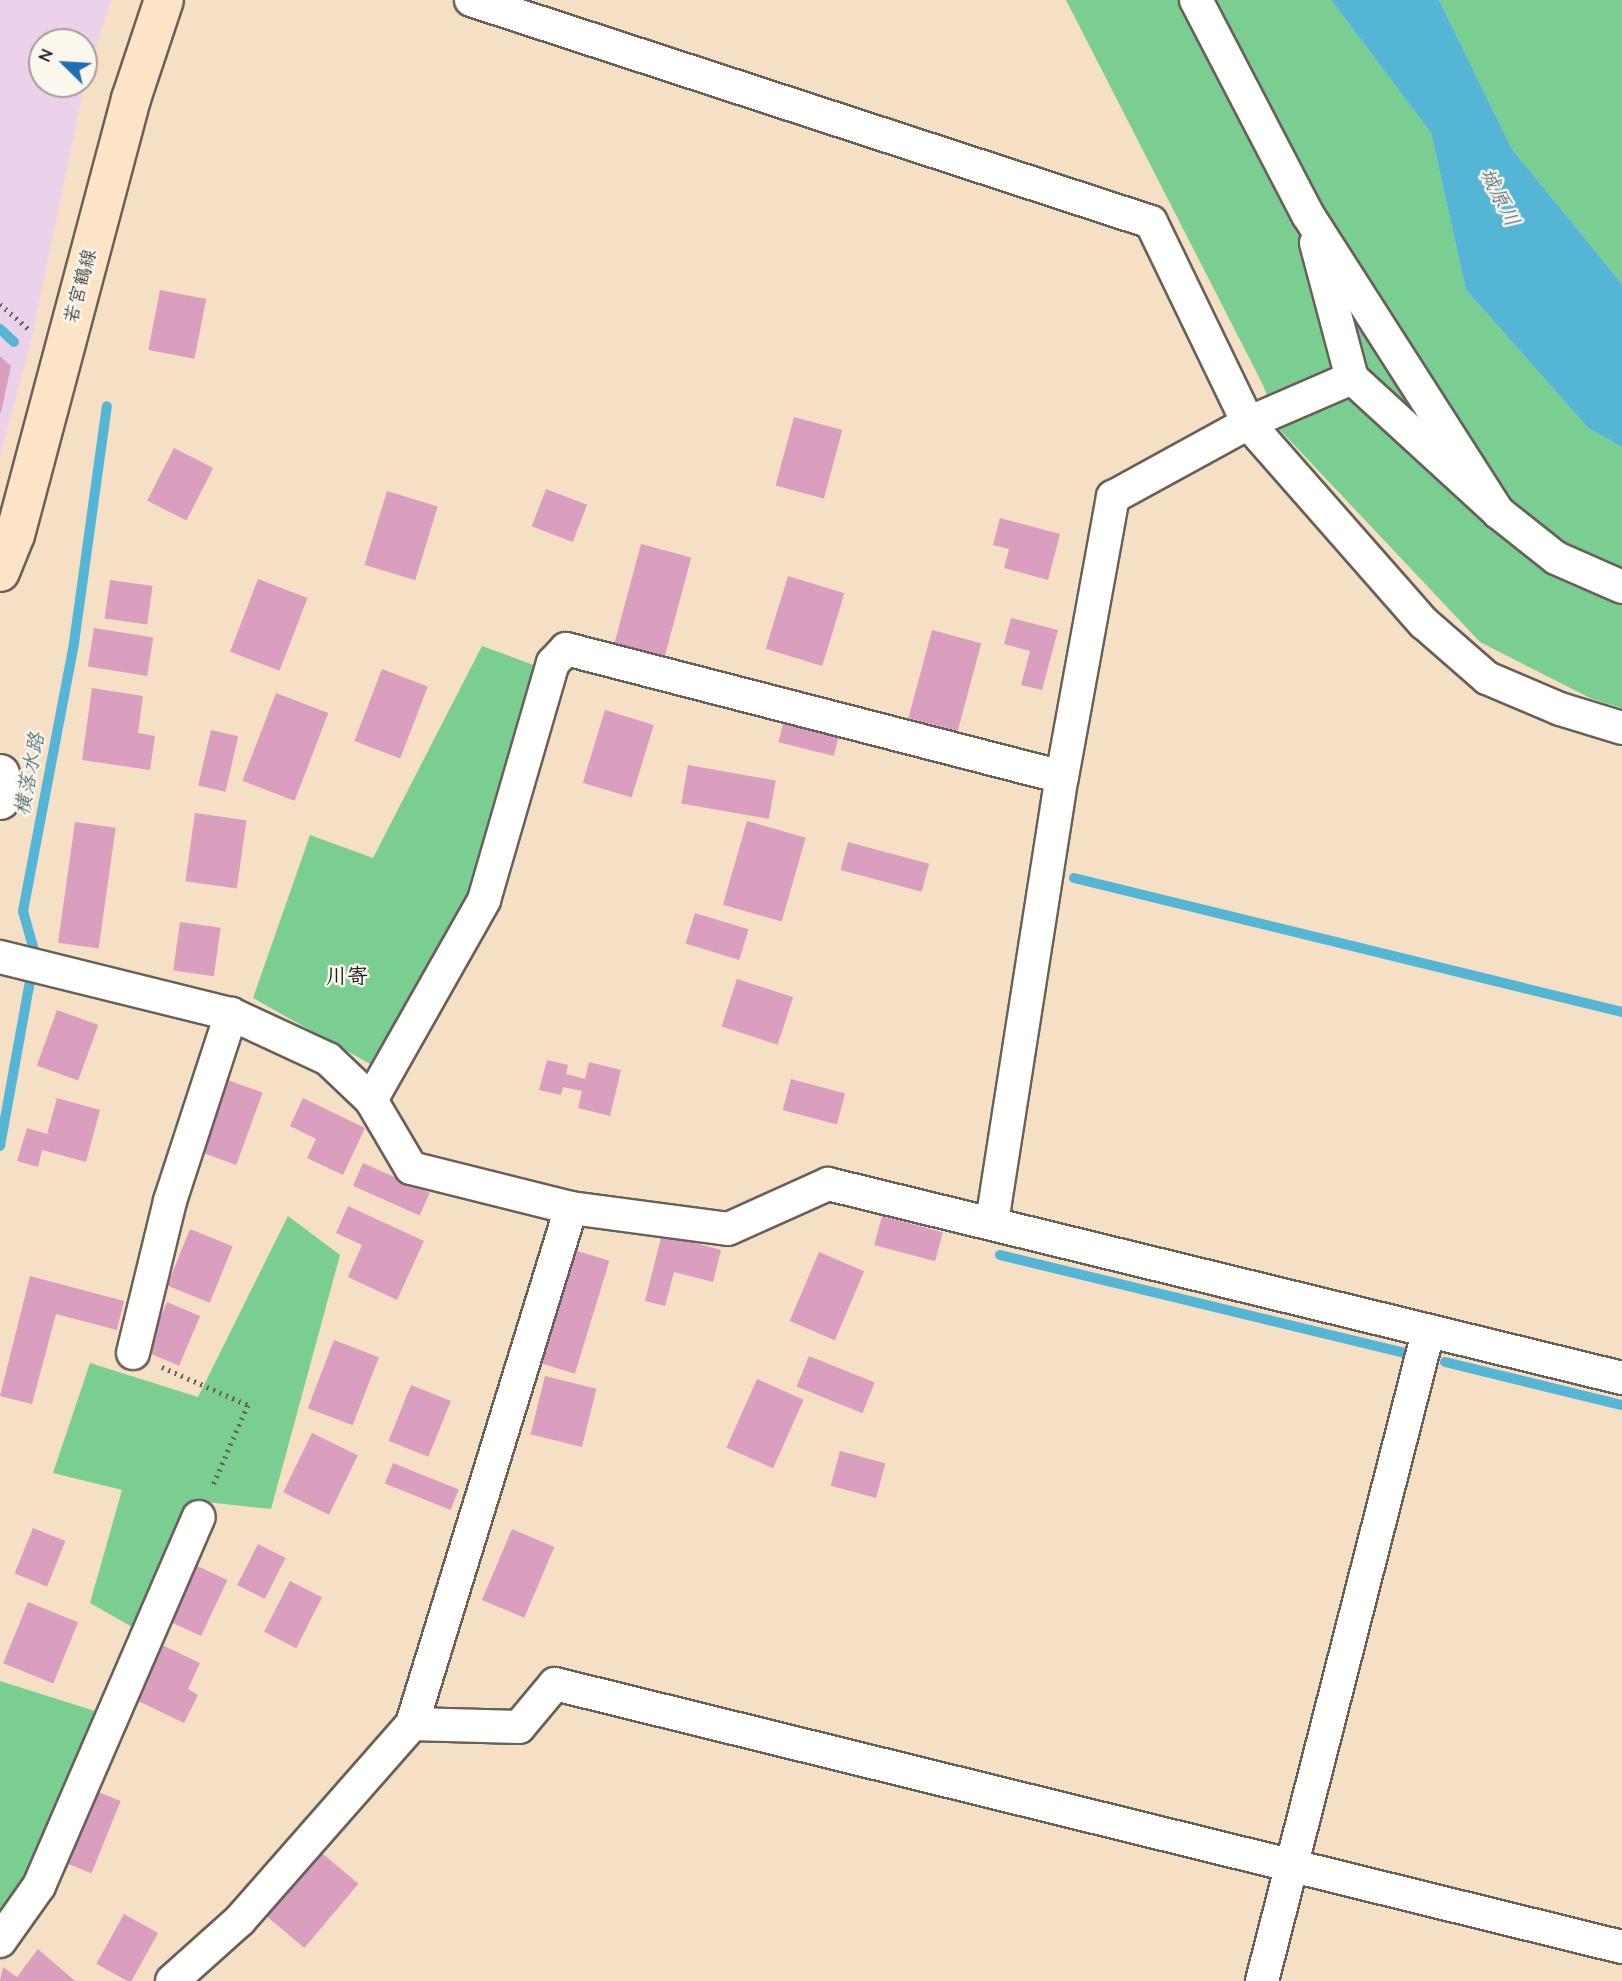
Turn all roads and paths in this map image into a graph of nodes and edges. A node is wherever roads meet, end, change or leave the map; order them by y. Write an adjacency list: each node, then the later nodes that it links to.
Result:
1 (164, 0): 8 (main road, 若宮鶴線)
2 (471, 0): 6 (street)
3 (1196, 0): 4 (street)
4 (1308, 215): 5 (street); 7 (street)
5 (1352, 378): 6 (street); 7 (street)
6 (1248, 423): 10 (street); 12 (street)
7 (1498, 512): 9 (street)
8 (0, 572)
9 (1622, 586)
10 (1622, 728)
11 (0, 774): 13 (street)
12 (1062, 777): 16 (street); 18 (street)
13 (0, 800)
14 (6, 959): 15 (street)
15 (231, 1014): 16 (street); 20 (street)
16 (371, 1100): 17 (street)
17 (571, 1208): 18 (street); 23 (street)
18 (992, 1223): 19 (street)
19 (1428, 1332): 21 (street); 24 (street)
20 (133, 1353): 22 (path)
21 (1622, 1378)
22 (199, 1517): 25 (street)
23 (412, 1724): 24 (street); 27 (street)
24 (1291, 1865): 26 (street); 28 (street)
25 (0, 1941)
26 (1622, 1947)
27 (172, 1981)
28 (1262, 1981)

